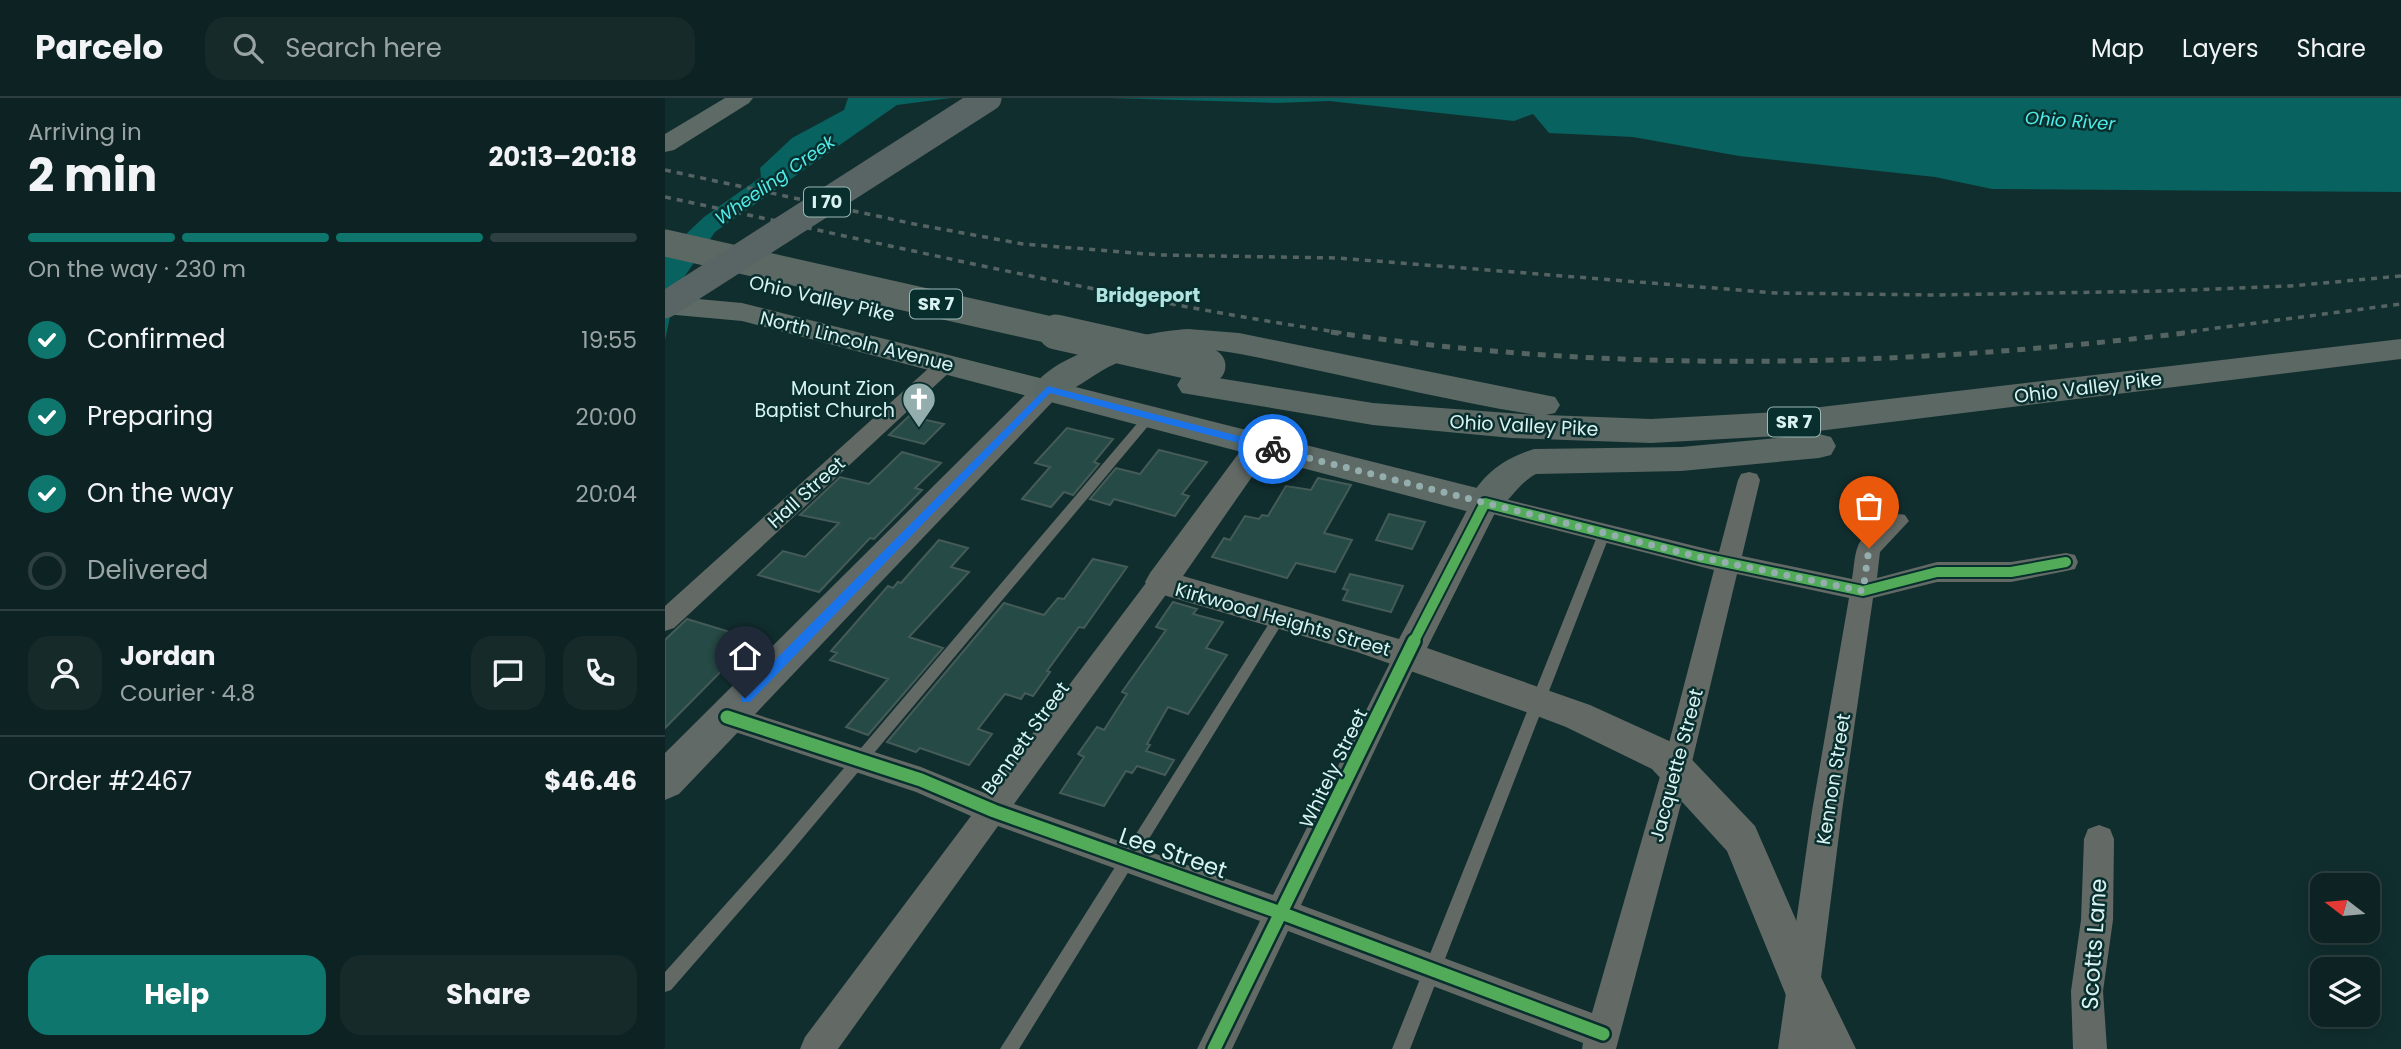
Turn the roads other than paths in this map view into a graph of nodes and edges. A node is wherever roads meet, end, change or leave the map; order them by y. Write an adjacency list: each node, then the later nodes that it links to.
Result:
1 (741, 98): 4 (main road)
2 (966, 98): 7 (highway, I 70)
3 (988, 98): 8 (highway, I 70, bridge)
4 (665, 145)
5 (665, 243): 11 (highway, Ohio Valley Pike / SR 7, bridge)
6 (665, 261): 11 (highway, Ohio Valley Pike / SR 7)
7 (665, 285)
8 (665, 305): 10 (main road, North Lincoln Avenue)
9 (2392, 341): 13 (highway, Ohio Valley Pike / SR 7); 14 (highway, Ohio Valley Pike / SR 7)
10 (947, 363): 12 (main road, North Lincoln Avenue); 26 (street, Hall Street)
11 (1201, 375): 13 (highway, Ohio Valley Pike / SR 7); 14 (highway, Ohio Valley Pike / SR 7)
12 (1048, 389): 14 (highway); 15 (main road, North Lincoln Avenue); 29 (main road)
13 (2047, 392): 18 (highway)
14 (1650, 414)
15 (1150, 416): 16 (main road, North Lincoln Avenue); 30 (lane)
16 (1261, 446): 18 (main road, North Lincoln Avenue); 23 (street, Bennett Street)
17 (1749, 480): 22 (street, Jacquette Street)
18 (1485, 503): 20 (street); 27 (street, Whitely Street)
19 (1897, 521): 24 (street, Kennon Street)
20 (1604, 534): 22 (street); 28 (lane)
21 (2066, 562): 24 (street)
22 (1728, 563): 24 (street); 31 (street, Jacquette Street)
23 (1161, 582): 25 (street, Kirkwood Heights Street); 33 (street, Bennett Street)
24 (1863, 591): 39 (street, Kennon Street)
25 (1279, 618): 27 (street, Kirkwood Heights Street); 35 (lane)
26 (665, 621)
27 (1406, 655): 28 (street, Kirkwood Heights Street); 36 (street, Whitely Street)
28 (1538, 701): 31 (street, Kirkwood Heights Street); 37 (lane)
29 (727, 717): 30 (street, Lee Street); 32 (main road)
30 (858, 758): 33 (street, Lee Street); 38 (lane)
31 (1677, 766): 39 (street, Kirkwood Heights Street); 40 (street, Jacquette Street)
32 (665, 780)
33 (994, 811): 35 (street, Lee Street); 41 (street, Bennett Street)
34 (2099, 839): 47 (street, Scotts Lane)
35 (1128, 860): 36 (street, Lee Street); 42 (lane)
36 (1281, 913): 37 (street, Lee Street); 43 (street, Whitely Street)
37 (1433, 969): 40 (street, Lee Street); 44 (lane)
38 (665, 984)
39 (1805, 990): 45 (street, Kennon Street); 46 (street, Kirkwood Heights Street)
40 (1601, 1041)
41 (817, 1049)
42 (1009, 1049)
43 (1214, 1049)
44 (1401, 1049)
45 (1795, 1049)
46 (1834, 1049)
47 (2089, 1049)

